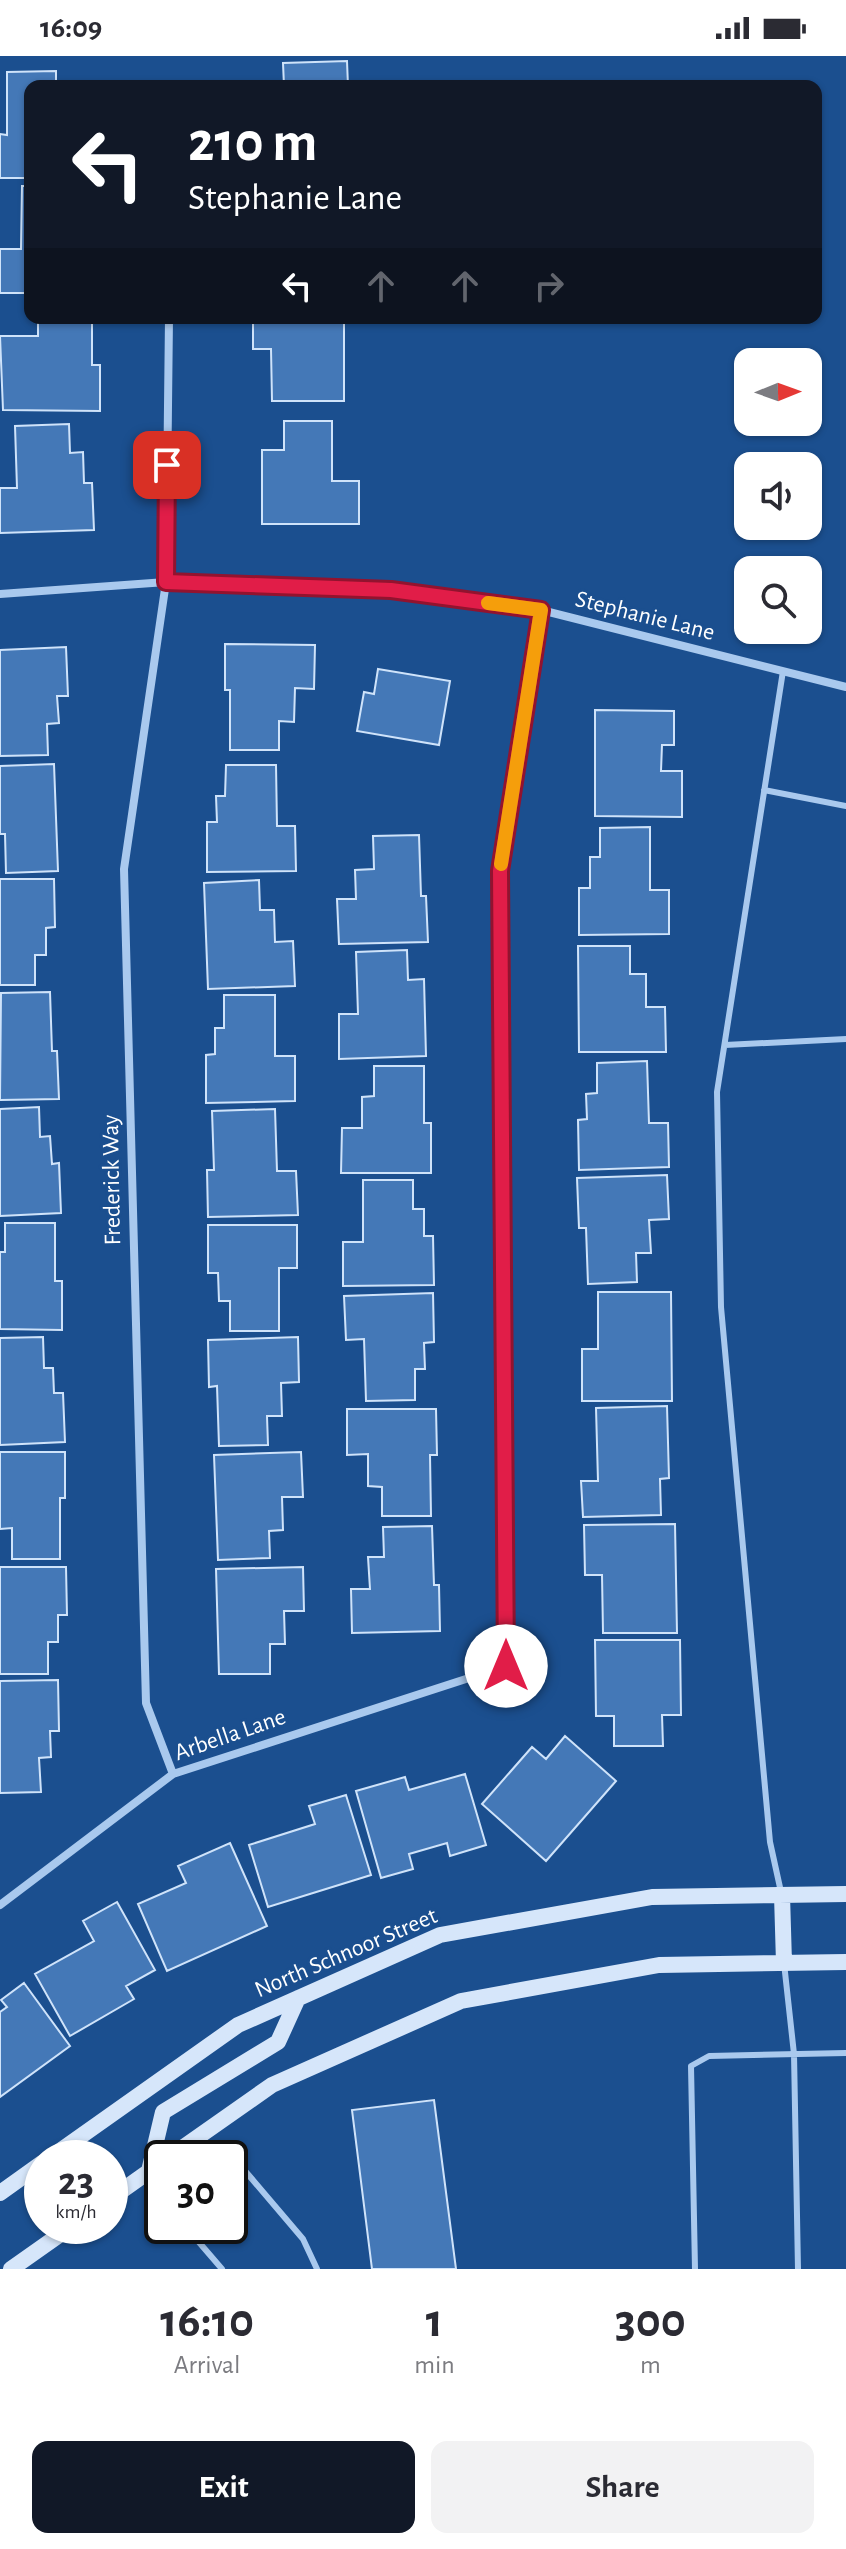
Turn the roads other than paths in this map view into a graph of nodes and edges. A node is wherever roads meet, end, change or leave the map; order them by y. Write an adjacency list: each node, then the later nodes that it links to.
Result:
1 (169, 324): 2 (street, Frederick Way)
2 (166, 582): 3 (street, Stephanie Lane); 4 (street, Stephanie Lane); 11 (street, Frederick Way)
3 (0, 594)
4 (541, 610): 5 (street, Stephanie Lane); 11 (street, Arbella Lane)
5 (783, 671): 6 (street, Stephanie Lane); 7 (lane)
6 (846, 687)
7 (764, 790): 8 (lane); 10 (lane)
8 (846, 806)
9 (846, 1039): 10 (lane)
10 (725, 1045): 13 (lane)
11 (173, 1774): 14 (street, Arbella Lane)
12 (846, 1894): 13 (street, North Schnoor Street)
13 (782, 1895): 16 (street); 17 (street, North Schnoor Street)
14 (0, 1905)
15 (846, 1962): 16 (street)
16 (784, 1963): 19 (lane); 22 (street)
17 (298, 1998): 20 (street, North Schnoor Street); 21 (street)
18 (846, 2053): 19 (lane)
19 (794, 2054): 31 (lane); 32 (lane)
20 (75, 2140)
21 (157, 2140)
22 (194, 2140)
23 (248, 2174): 30 (lane)
24 (24, 2176): 25 (street)
25 (0, 2193)
26 (46, 2244): 28 (street)
27 (200, 2244): 29 (lane)
28 (11, 2269)
29 (222, 2269)
30 (317, 2269)
31 (695, 2269)
32 (798, 2269)

